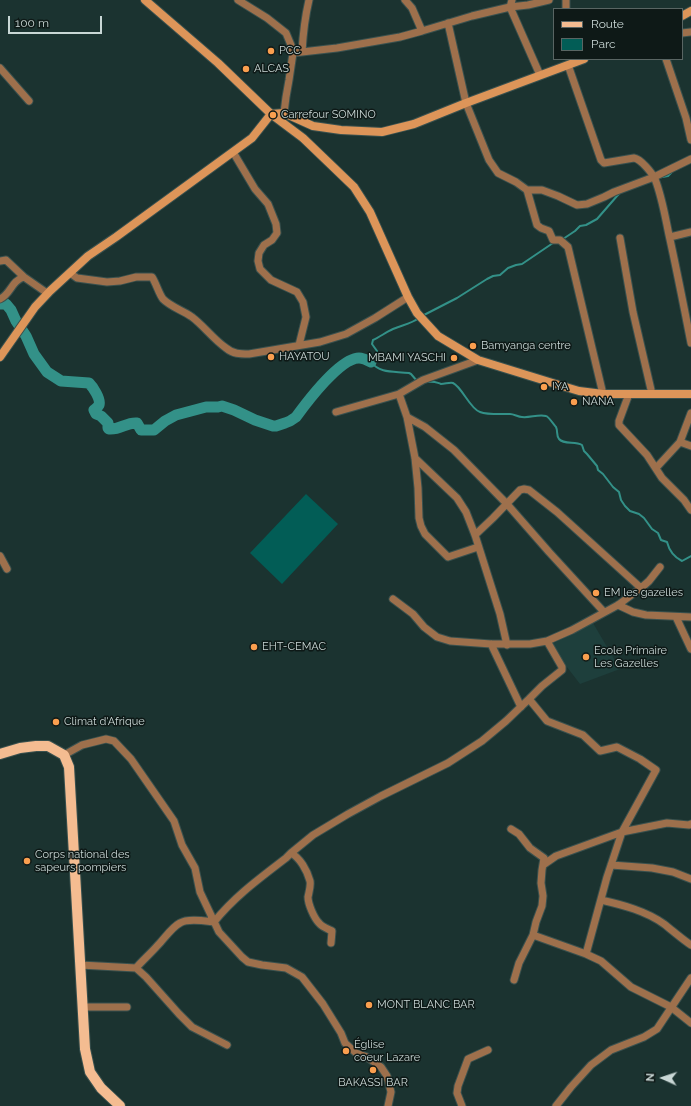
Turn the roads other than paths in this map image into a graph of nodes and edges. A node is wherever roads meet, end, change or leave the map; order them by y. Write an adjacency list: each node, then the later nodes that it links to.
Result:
1 (145, 0): 20 (street)
2 (238, 0): 6 (street)
3 (309, 0): 10 (street)
4 (405, 0): 9 (street)
5 (549, 0): 7 (street)
6 (247, 2): 11 (street)
7 (511, 4): 8 (street); 16 (street)
8 (448, 23): 9 (street); 18 (street)
9 (422, 32): 10 (street)
10 (302, 52): 11 (street)
11 (293, 53): 19 (street)
12 (581, 60): 14 (street)
13 (666, 60): 21 (street)
14 (568, 65): 16 (street); 24 (street)
15 (0, 68): 17 (street)
16 (540, 75): 18 (street)
17 (29, 101)
18 (466, 103): 19 (street); 25 (street)
19 (284, 113): 20 (street)
20 (271, 114): 22 (street); 33 (street)
21 (691, 140)
22 (233, 152): 30 (street); 36 (street)
23 (691, 159): 24 (street)
24 (655, 179): 25 (street); 28 (street)
25 (527, 190): 40 (street)
26 (691, 232): 28 (street)
27 (620, 238): 42 (street)
28 (670, 238): 35 (street)
29 (0, 261): 31 (street)
30 (70, 273): 32 (street); 36 (street)
31 (24, 277): 32 (street); 34 (street)
32 (47, 294): 37 (street)
33 (408, 297): 36 (street); 38 (street)
34 (0, 299)
35 (691, 343)
36 (299, 345)
37 (0, 357)
38 (478, 360): 39 (street); 40 (street)
39 (398, 394): 44 (street); 46 (street)
40 (603, 394): 41 (street)
41 (629, 394): 42 (street); 50 (street)
42 (652, 394): 43 (street)
43 (691, 394)
44 (336, 412)
45 (691, 413): 47 (street)
46 (407, 417): 49 (street); 51 (street)
47 (680, 442): 48 (street); 50 (street)
48 (691, 446)
49 (415, 458): 53 (street); 54 (street)
50 (656, 468): 52 (street)
51 (507, 504): 53 (street); 58 (street); 61 (street)
52 (691, 510)
53 (475, 535): 54 (street)
54 (478, 547): 66 (street)
55 (0, 556): 57 (street)
56 (660, 567): 58 (street)
57 (7, 569)
58 (641, 588): 60 (street)
59 (393, 599): 65 (street)
60 (618, 605): 61 (street); 62 (street)
61 (604, 612): 64 (street)
62 (676, 617): 63 (street); 67 (street)
63 (691, 617)
64 (547, 641): 66 (street); 68 (street)
65 (491, 644): 66 (street); 69 (street)
66 (507, 645)
67 (691, 649)
68 (529, 699): 69 (street); 74 (street)
69 (521, 707): 75 (street)
70 (0, 754): 71 (main road)
71 (64, 755): 80 (street); 85 (main road)
72 (691, 824): 74 (street)
73 (510, 828): 76 (street)
74 (622, 832): 76 (street); 77 (street)
75 (291, 853): 80 (street); 82 (street)
76 (543, 865): 81 (street)
77 (611, 865): 78 (street); 79 (street)
78 (691, 879)
79 (601, 900): 83 (street); 84 (street)
80 (214, 922): 86 (street); 96 (street)
81 (533, 935): 84 (street); 88 (street)
82 (331, 943)
83 (691, 945)
84 (586, 954): 91 (street)
85 (80, 965): 86 (street); 89 (main road)
86 (136, 968): 93 (street)
87 (691, 978): 91 (street)
88 (514, 980)
89 (82, 1007): 90 (street); 95 (main road)
90 (127, 1007)
91 (671, 1007): 92 (street); 98 (street)
92 (691, 1023)
93 (228, 1045)
94 (488, 1050): 97 (street)
95 (120, 1106)
96 (388, 1106)
97 (462, 1106)
98 (556, 1106)

